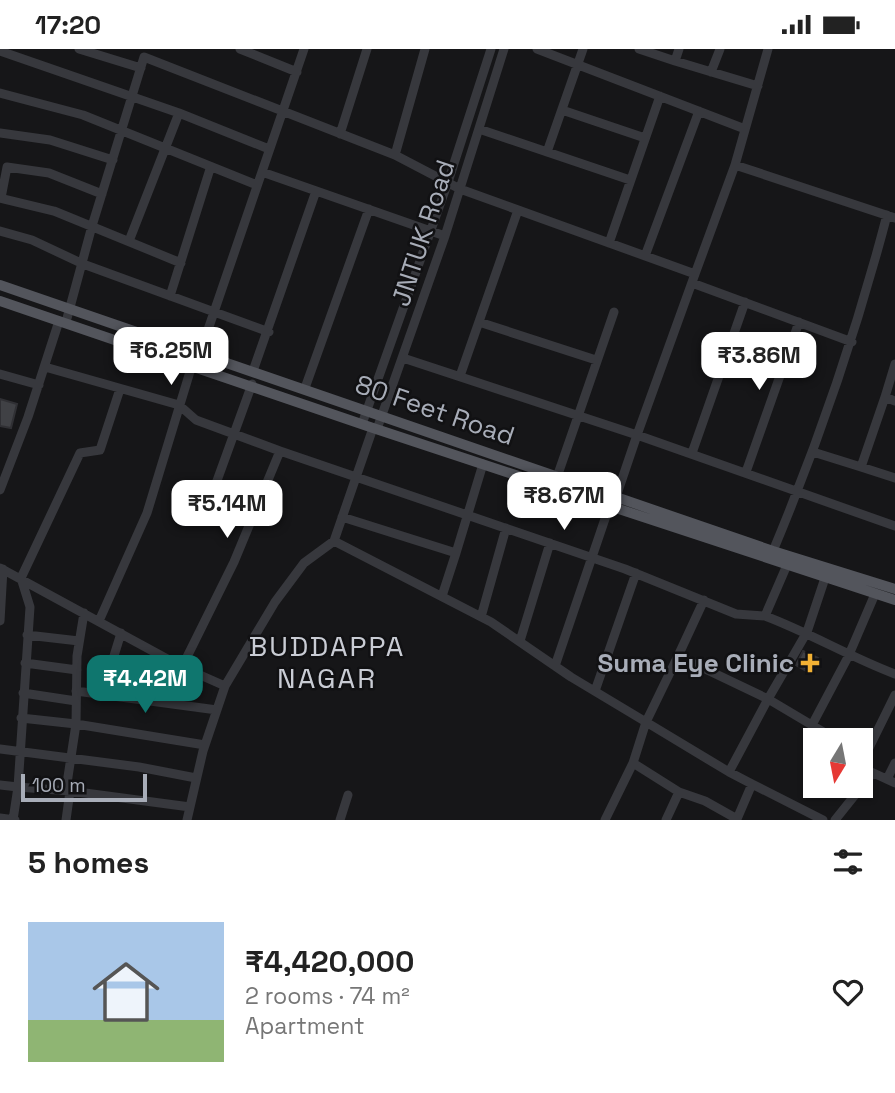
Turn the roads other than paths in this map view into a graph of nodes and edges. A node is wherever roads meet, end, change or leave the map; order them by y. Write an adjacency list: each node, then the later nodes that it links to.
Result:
1 (79, 49): 19 (street)
2 (240, 49): 15 (street)
3 (304, 49): 20 (street)
4 (367, 49): 34 (street)
5 (425, 49): 39 (street)
6 (491, 49): 45 (street, JNTUK Road)
7 (504, 49): 30 (street, JNTUK Road)
8 (537, 49): 18 (street)
9 (583, 49): 18 (street)
10 (639, 49): 17 (street)
11 (679, 49): 17 (street)
12 (720, 49): 21 (street)
13 (768, 49): 22 (street)
14 (0, 51): 24 (street)
15 (254, 52): 20 (street)
16 (145, 53): 19 (street); 27 (street)
17 (675, 61): 21 (street)
18 (578, 65): 25 (street); 26 (street)
19 (141, 68): 24 (street)
20 (296, 72): 27 (street)
21 (711, 72): 22 (street)
22 (758, 86): 31 (street)
23 (0, 93): 32 (street)
24 (132, 96): 29 (street); 32 (street)
25 (660, 96): 28 (street); 35 (street)
26 (562, 110): 35 (street); 38 (street)
27 (282, 111): 34 (street); 37 (street)
28 (699, 111): 31 (street); 60 (street)
29 (179, 113): 36 (street); 37 (street)
30 (479, 129): 38 (street); 47 (street, JNTUK Road)
31 (745, 129): 41 (street)
32 (122, 131): 36 (street); 40 (street)
33 (0, 132): 40 (street)
34 (340, 134): 39 (street)
35 (645, 138): 44 (street)
36 (166, 148): 42 (street); 58 (street)
37 (270, 149): 43 (street)
38 (547, 152): 44 (street)
39 (395, 155): 45 (street)
40 (113, 160): 49 (street)
41 (734, 165): 53 (street); 63 (street)
42 (210, 169): 46 (street); 61 (street)
43 (262, 172): 46 (street); 48 (street)
44 (630, 180): 59 (street)
45 (448, 183): 47 (street); 56 (street, JNTUK Road)
46 (257, 185): 70 (street)
47 (460, 188): 52 (street); 57 (street, JNTUK Road)
48 (316, 191): 51 (street); 74 (street)
49 (103, 194): 50 (street); 54 (street)
50 (0, 198): 54 (street)
51 (369, 209): 56 (street); 87 (street)
52 (518, 210): 59 (street); 71 (street)
53 (891, 216): 75 (street)
54 (92, 226): 58 (street); 62 (street)
55 (0, 231): 62 (street)
56 (429, 231): 57 (street); 92 (street, JNTUK Road)
57 (445, 236): 77 (street, JNTUK Road)
58 (129, 241): 61 (street)
59 (608, 243): 60 (street)
60 (645, 256): 63 (street)
61 (181, 263): 65 (street)
62 (83, 264): 65 (street); 68 (street)
63 (693, 279): 67 (street); 97 (street)
64 (0, 285): 68 (main road, 80 Feet Road)
65 (170, 296): 70 (street)
66 (0, 301): 72 (main road, 80 Feet Road)
67 (745, 302): 73 (street); 100 (street)
68 (70, 309): 72 (street); 76 (main road, 80 Feet Road)
69 (614, 311): 78 (street)
70 (215, 314): 74 (street); 76 (street)
71 (479, 321): 78 (street); 84 (street)
72 (63, 322): 80 (main road, 80 Feet Road); 81 (street)
73 (799, 322): 75 (street); 103 (street)
74 (269, 332): 82 (street)
75 (852, 342): 99 (street)
76 (200, 353): 82 (main road, 80 Feet Road)
77 (403, 358): 84 (street); 94 (street, JNTUK Road)
78 (596, 359): 93 (street)
79 (895, 364): 89 (street)
80 (192, 365): 85 (main road, 80 Feet Road); 91 (street)
81 (45, 367): 86 (street); 88 (street)
82 (253, 371): 87 (main road, 80 Feet Road)
83 (0, 374): 86 (street)
84 (460, 376): 93 (street)
85 (252, 384): 95 (main road, 80 Feet Road); 96 (street)
86 (38, 385): 107 (street)
87 (305, 388): 92 (main road, 80 Feet Road)
88 (120, 389): 91 (street); 124 (street)
89 (885, 397): 90 (street); 102 (street)
90 (895, 401)
91 (179, 405): 96 (street); 135 (street)
92 (369, 411): 94 (main road, 80 Feet Road); 95 (street, JNTUK Road)
93 (577, 414): 97 (street); 105 (street)
94 (382, 416): 95 (street, JNTUK Road); 105 (main road, 80 Feet Road)
95 (371, 427): 101 (main road, 80 Feet Road); 104 (street)
96 (234, 435): 98 (street); 111 (street)
97 (637, 435): 100 (street); 109 (street)
98 (280, 451): 104 (street); 111 (street)
99 (813, 452): 102 (street); 108 (street)
100 (692, 453): 103 (street)
101 (483, 464): 110 (main road, 80 Feet Road); 112 (street)
102 (861, 467): 106 (street)
103 (746, 472): 108 (street)
104 (355, 477): 112 (street); 113 (street)
105 (557, 477): 109 (main road, 80 Feet Road)
106 (895, 478)
107 (0, 490)
108 (798, 491): 114 (street); 118 (street)
109 (616, 497): 110 (street); 118 (main road, 80 Feet Road)
110 (609, 507): 120 (street); 121 (main road, 80 Feet Road)
111 (255, 514): 145 (street)
112 (469, 515): 115 (street); 119 (street)
113 (342, 517): 116 (street); 119 (street)
114 (895, 526)
115 (506, 528): 117 (street); 133 (street)
116 (334, 541): 128 (street); 148 (street)
117 (550, 543): 120 (street); 140 (street)
118 (773, 551): 126 (main road, 80 Feet Road)
119 (456, 552): 128 (street)
120 (592, 558): 123 (street); 144 (street)
121 (787, 565): 125 (main road, 80 Feet Road); 132 (street)
122 (1, 569): 124 (street); 134 (street)
123 (636, 573): 129 (street); 149 (street)
124 (21, 578): 131 (street); 138 (street)
125 (825, 578): 127 (main road, 80 Feet Road); 136 (street)
126 (895, 589)
127 (874, 594): 130 (main road, 80 Feet Road); 142 (street)
128 (442, 596): 133 (street)
129 (704, 600): 132 (street); 141 (street)
130 (895, 600)
131 (84, 613): 135 (street); 139 (street)
132 (765, 616): 136 (street)
133 (481, 617): 140 (street)
134 (0, 621)
135 (99, 621): 137 (street)
136 (807, 632): 142 (street); 154 (street)
137 (121, 633): 145 (street); 151 (street)
138 (27, 635): 139 (street); 143 (street)
139 (79, 641): 146 (street)
140 (520, 642): 144 (street)
141 (678, 656): 154 (street); 157 (street)
142 (848, 657): 147 (street); 159 (street)
143 (25, 663): 146 (street); 150 (street)
144 (555, 666): 149 (street)
145 (182, 667): 148 (street)
146 (77, 670): 153 (street)
147 (895, 674)
148 (225, 686): 155 (street)
149 (595, 691): 157 (street)
150 (23, 693): 153 (street); 156 (street)
151 (102, 695): 153 (street); 155 (street)
152 (895, 695): 161 (street)
153 (76, 696): 158 (street)
154 (768, 699): 159 (street); 168 (street)
155 (217, 710): 162 (street)
156 (21, 718): 158 (street); 164 (street)
157 (646, 722): 166 (street); 168 (street)
158 (76, 724): 162 (street); 165 (street)
159 (812, 725): 160 (street)
160 (817, 728)
161 (873, 739)
162 (205, 745): 170 (street)
163 (0, 749): 164 (street)
164 (20, 751): 165 (street); 174 (street)
165 (71, 758): 170 (street); 175 (street)
166 (633, 763): 176 (street); 186 (street)
167 (895, 763): 171 (street)
168 (729, 772): 172 (street)
169 (873, 776): 171 (street)
170 (196, 778): 179 (street)
171 (891, 781)
172 (752, 784): 181 (street); 188 (street)
173 (0, 785): 174 (street)
174 (18, 786): 175 (street); 182 (street)
175 (68, 791): 179 (street); 183 (street)
176 (679, 792): 181 (street); 187 (street)
177 (348, 796): 185 (street)
178 (853, 798): 189 (street)
179 (190, 807): 184 (street)
180 (0, 818): 182 (street)
181 (737, 819)
182 (14, 820)
183 (66, 820)
184 (187, 820)
185 (340, 820)
186 (605, 820)
187 (666, 820)
188 (823, 820)
189 (835, 820)

